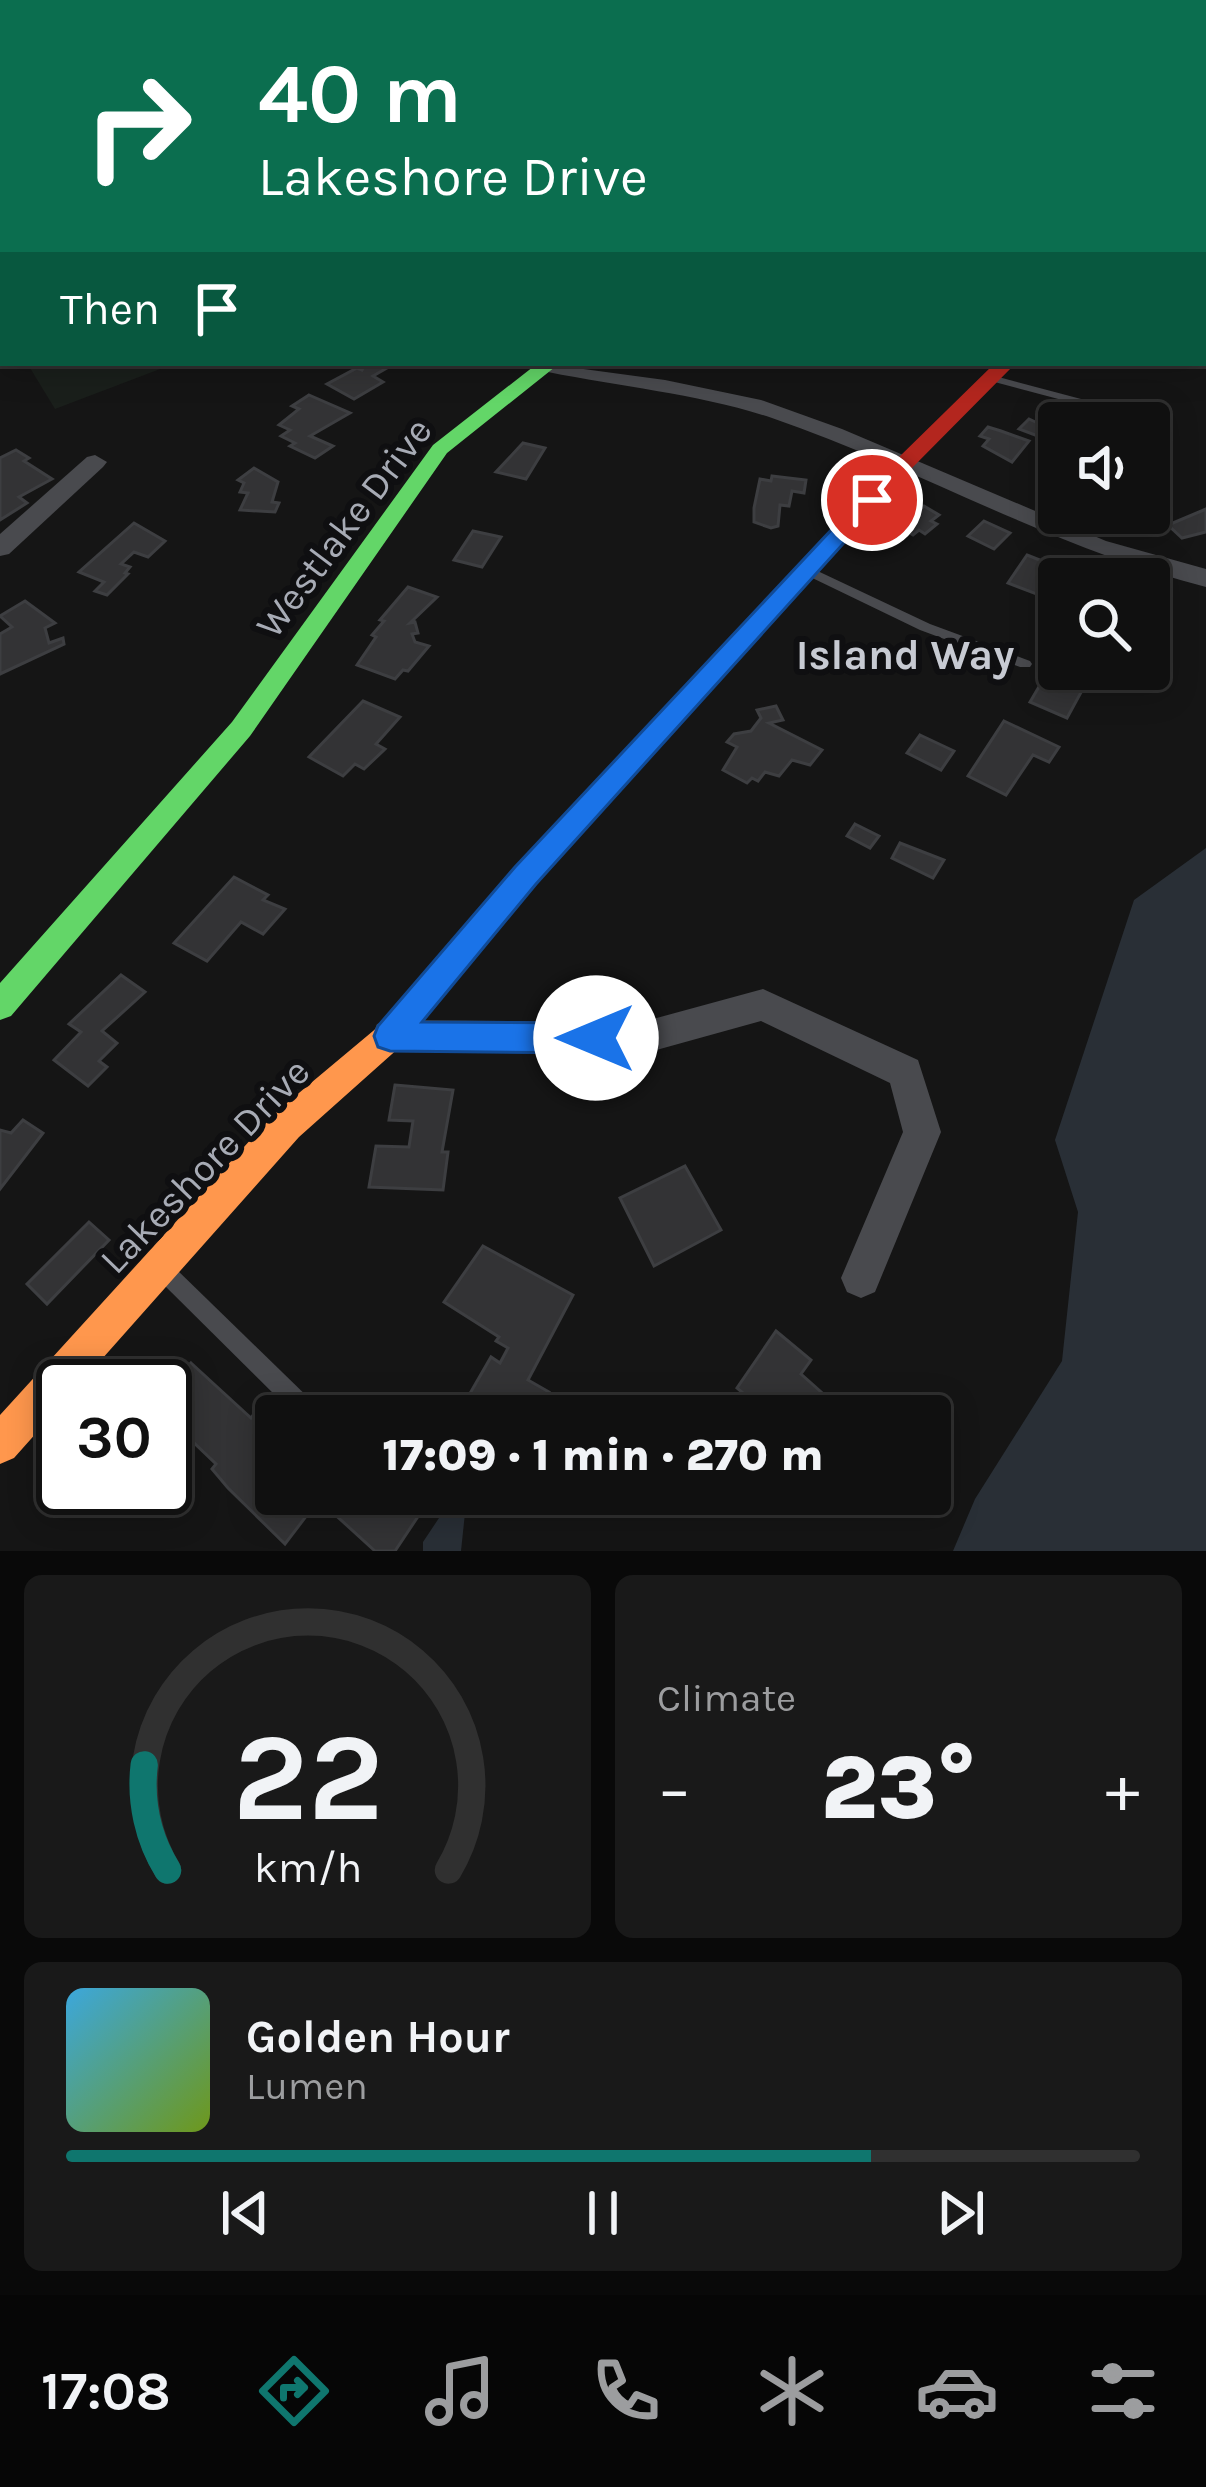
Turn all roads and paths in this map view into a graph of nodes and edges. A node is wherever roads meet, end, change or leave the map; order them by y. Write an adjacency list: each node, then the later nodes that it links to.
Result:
1 (546, 366): 11 (street, Westlake Drive)
2 (559, 366): 6 (street, Westlake Drive)
3 (998, 370): 4 (lane); 6 (street, Lakeshore Drive)
4 (1088, 402)
5 (94, 462): 7 (street)
6 (904, 464): 8 (street, Lakeshore Drive); 9 (street, Westlake Drive)
7 (0, 548)
8 (807, 570): 10 (lane); 12 (street, Lakeshore Drive)
9 (1206, 578)
10 (1024, 664)
11 (0, 1006)
12 (390, 1036): 13 (street, Lakeshore Drive); 14 (street)
13 (160, 1266): 15 (lane); 16 (street, Lakeshore Drive)
14 (861, 1278)
15 (290, 1395)
16 (0, 1444)

